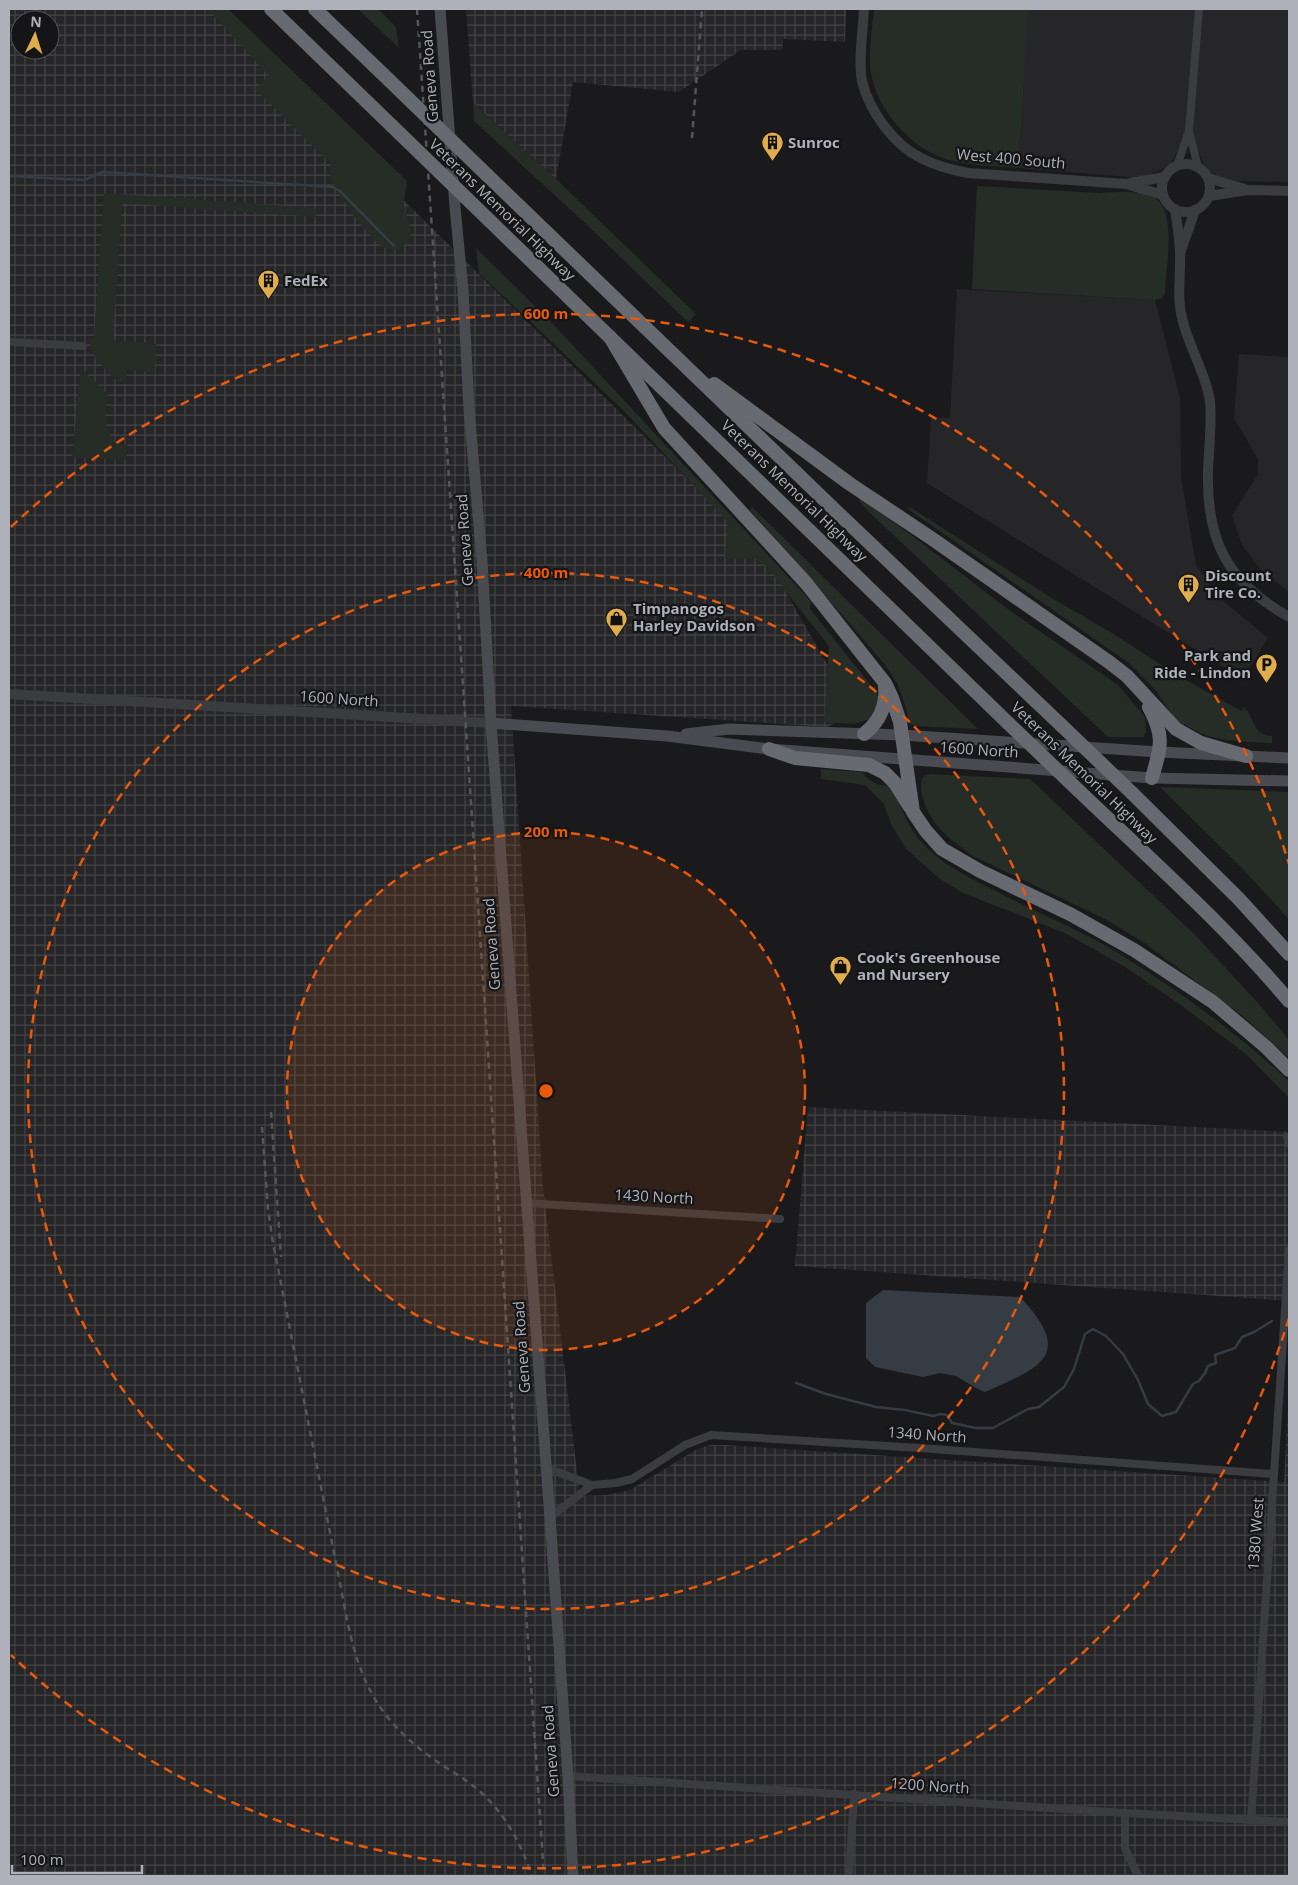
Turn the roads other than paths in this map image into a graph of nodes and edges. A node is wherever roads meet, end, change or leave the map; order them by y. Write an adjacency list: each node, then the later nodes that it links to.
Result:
1 (271, 9): 19 (highway, Veterans Memorial Highway, bridge)
2 (315, 9): 22 (highway, Veterans Memorial Highway, bridge)
3 (440, 9): 27 (main road, Geneva Road)
4 (864, 9): 11 (street, West 400 South)
5 (1199, 9): 6 (street)
6 (1189, 131): 7 (street); 8 (street)
7 (1177, 166): 8 (street); 9 (street)
8 (1198, 167): 10 (street)
9 (1165, 177): 11 (street, West 400 South); 14 (street)
10 (1208, 178): 12 (street); 15 (street)
11 (1126, 184): 14 (street, West 400 South)
12 (1248, 190): 13 (street); 15 (street)
13 (1289, 191)
14 (1163, 195): 16 (street)
15 (1209, 196): 17 (street)
16 (1175, 209): 17 (street); 18 (street)
17 (1195, 210): 18 (street)
18 (1180, 254): 23 (street)
19 (610, 337): 24 (highway); 40 (highway, Veterans Memorial Highway, bridge)
20 (9, 342): 21 (street)
21 (83, 346)
22 (671, 352): 25 (highway); 39 (highway, Veterans Memorial Highway, bridge)
23 (1289, 617)
24 (884, 683): 28 (highway); 29 (highway)
25 (1141, 691): 32 (highway); 33 (highway)
26 (9, 694): 27 (street, 1600 North)
27 (491, 723): 30 (main road, 1600 North); 42 (main road, Geneva Road)
28 (864, 734): 29 (main road, 1600 North); 30 (main road, 1600 North)
29 (902, 735): 32 (main road, 1600 North); 35 (highway)
30 (667, 736): 31 (main road, 1600 North)
31 (769, 749): 35 (main road, 1600 North); 38 (highway)
32 (1159, 752): 33 (main road, 1600 North); 36 (highway)
33 (1246, 756): 34 (main road, 1600 North)
34 (1289, 758)
35 (905, 759): 36 (main road, 1600 North); 38 (highway)
36 (1152, 778): 37 (main road, 1600 North)
37 (1289, 781)
38 (913, 812): 41 (highway)
39 (1289, 954)
40 (1289, 1001)
41 (1289, 1070)
42 (526, 1203): 43 (street, 1430 North); 45 (main road, Geneva Road)
43 (780, 1218)
44 (1289, 1250): 46 (street, 1380 West)
45 (547, 1468): 47 (street); 48 (main road, Geneva Road)
46 (1273, 1474): 47 (street, 1340 North); 52 (street, 1380 West)
47 (592, 1485): 48 (street)
48 (550, 1516): 49 (main road, Geneva Road)
49 (568, 1776): 50 (street, 1200 North); 54 (main road, Geneva Road)
50 (854, 1794): 51 (street, 1200 North); 55 (street)
51 (1125, 1813): 52 (street, 1200 North); 56 (street)
52 (1251, 1820): 53 (street, 1200 North)
53 (1289, 1822)
54 (573, 1876)
55 (850, 1876)
56 (1138, 1876)

